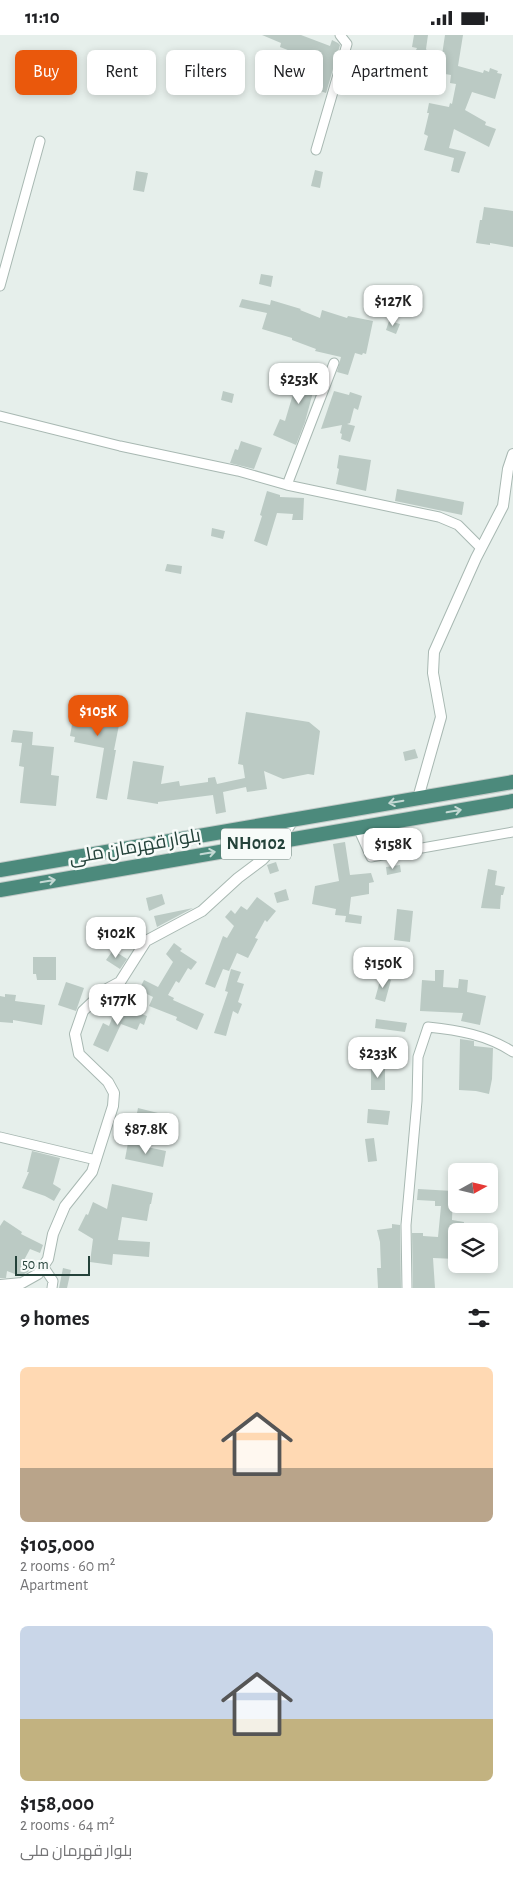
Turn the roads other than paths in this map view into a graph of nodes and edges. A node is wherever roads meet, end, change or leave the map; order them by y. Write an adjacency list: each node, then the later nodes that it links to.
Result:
1 (340, 35): 3 (street)
2 (40, 141): 4 (street)
3 (316, 150)
4 (0, 286)
5 (334, 363): 9 (street)
6 (0, 416): 9 (street)
7 (513, 454): 8 (street)
8 (510, 468): 10 (street)
9 (287, 485): 10 (street)
10 (481, 547): 12 (street)
11 (513, 782): 12 (highway, بلوار قهرمان ملی / NH0102)
12 (418, 798): 14 (highway, بلوار قهرمان ملی / NH0102, one-way to 14)
13 (513, 801): 15 (highway, بلوار قهرمان ملی / NH0102, one-way to 13)
14 (292, 820): 17 (street); 18 (highway, بلوار قهرمان ملی / NH0102)
15 (358, 828): 16 (street); 17 (highway, بلوار قهرمان ملی / NH0102)
16 (513, 832)
17 (281, 840): 19 (highway, بلوار قهرمان ملی / NH0102, one-way to 17); 22 (street)
18 (0, 870)
19 (0, 889)
20 (513, 1052): 26 (street)
21 (0, 1137): 22 (street)
22 (96, 1160): 23 (street)
23 (43, 1266): 24 (street); 25 (street)
24 (0, 1285)
25 (52, 1288)
26 (406, 1288)

